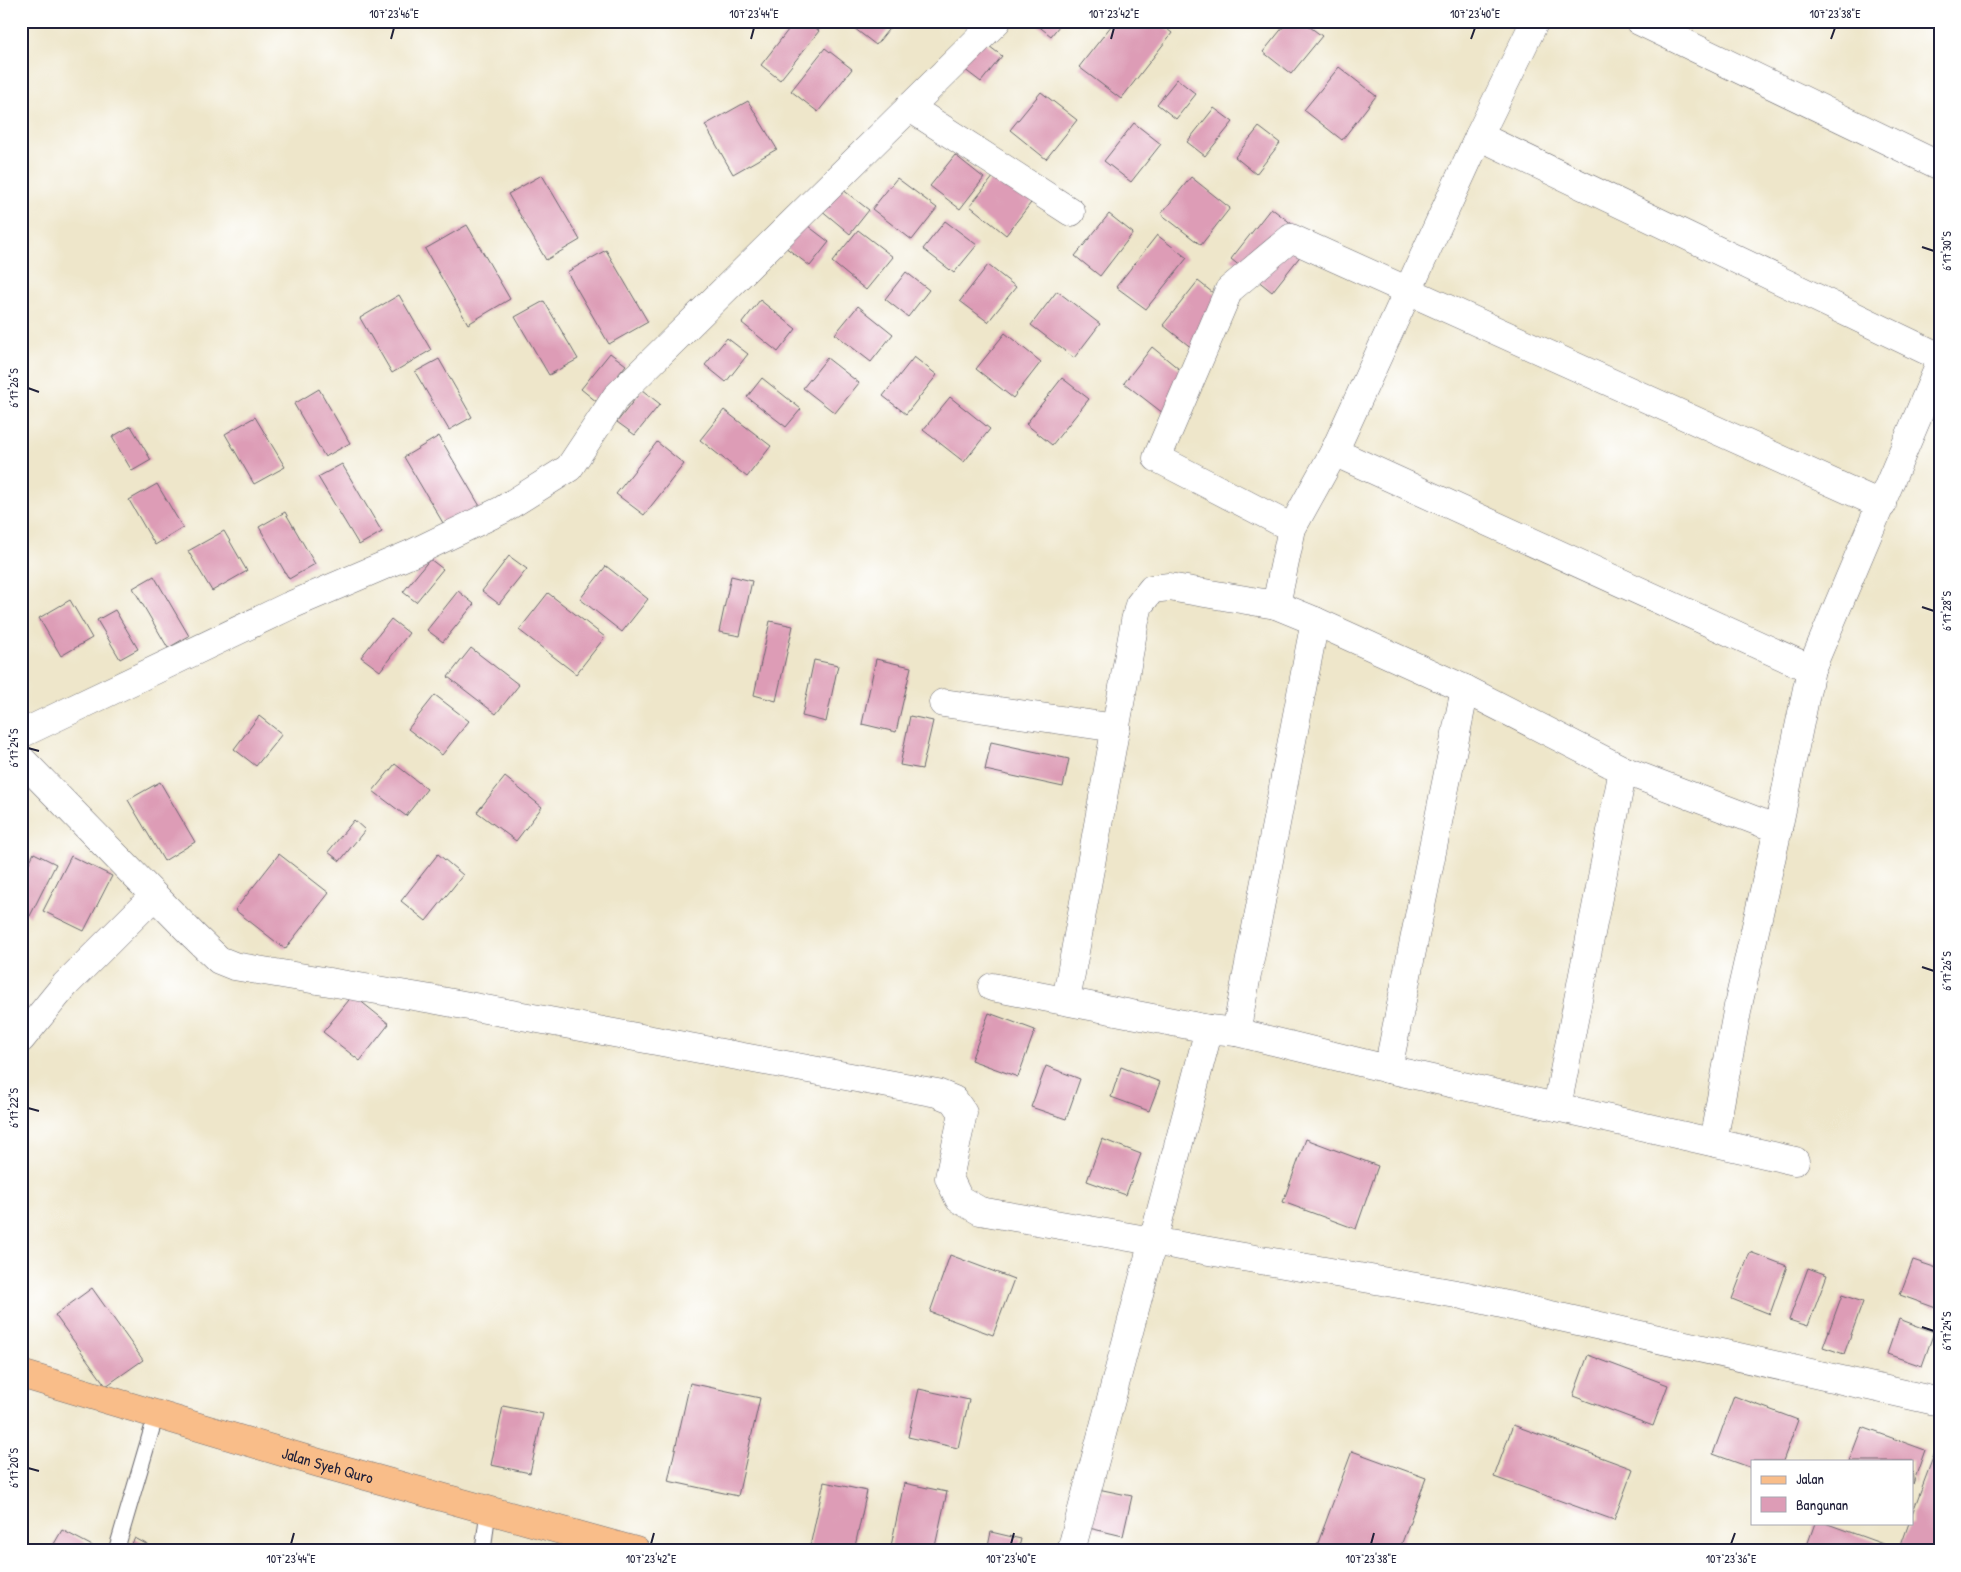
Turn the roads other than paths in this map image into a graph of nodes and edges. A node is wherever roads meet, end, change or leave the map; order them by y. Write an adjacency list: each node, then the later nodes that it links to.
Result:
1 (997, 21): 4 (street)
2 (1535, 21): 5 (street)
3 (1639, 21): 6 (street)
4 (909, 107): 7 (street); 20 (street)
5 (1479, 136): 8 (street); 9 (street)
6 (1940, 166)
7 (1071, 212)
8 (1408, 291): 11 (street); 12 (street); 13 (street)
9 (1940, 357)
10 (1940, 364): 12 (street)
11 (1334, 452): 13 (street); 16 (street)
12 (1882, 505): 16 (street)
13 (1292, 528): 14 (street)
14 (1276, 605): 15 (street); 19 (street)
15 (1315, 621): 17 (street); 28 (street)
16 (1811, 669): 23 (street)
17 (1465, 689): 22 (street); 30 (street)
18 (943, 703): 19 (street)
19 (1116, 728): 26 (street)
20 (21, 734)
21 (21, 760): 24 (street)
22 (1623, 770): 23 (street); 31 (street)
23 (1778, 829): 32 (street)
24 (154, 896): 29 (street); 34 (street)
25 (992, 987): 26 (street)
26 (1066, 1001): 27 (street)
27 (1209, 1029): 28 (street); 34 (street)
28 (1236, 1032): 30 (street)
29 (21, 1039)
30 (1388, 1069): 31 (street)
31 (1557, 1107): 32 (street)
32 (1714, 1142): 33 (street)
33 (1795, 1161)
34 (1154, 1242): 36 (street); 42 (street)
35 (21, 1374): 37 (main road, Jalan Syeh Quro)
36 (1940, 1402)
37 (156, 1415): 38 (main road, Jalan Syeh Quro); 39 (lane)
38 (488, 1510): 40 (lane); 41 (main road, Jalan Syeh Quro)
39 (116, 1551)
40 (483, 1551)
41 (636, 1551)
42 (1071, 1551)

